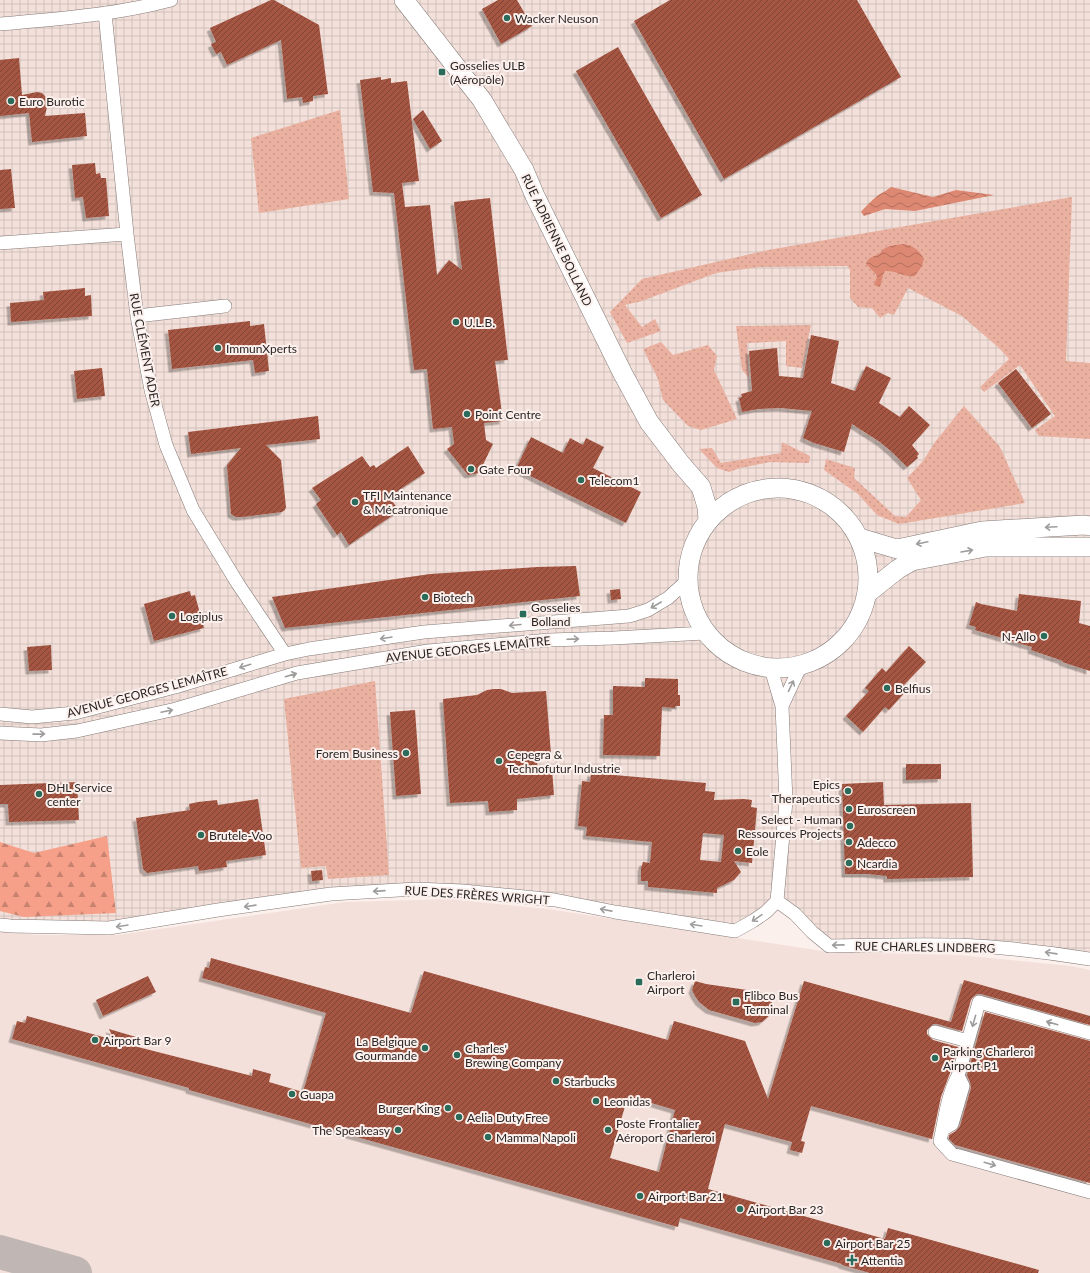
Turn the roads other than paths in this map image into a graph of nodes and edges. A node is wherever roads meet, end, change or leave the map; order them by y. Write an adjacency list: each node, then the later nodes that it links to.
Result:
1 (171, 0): 3 (street)
2 (404, 0): 9 (street, RUE ADRIENNE BOLLAND)
3 (105, 14): 4 (street); 5 (street, RUE CLÉMENT ADER)
4 (0, 24)
5 (127, 234): 6 (street); 8 (street, RUE CLÉMENT ADER)
6 (0, 243)
7 (225, 306): 8 (street)
8 (137, 316): 18 (street, RUE CLÉMENT ADER)
9 (701, 487): 10 (street, RUE ADRIENNE BOLLAND); 11 (street, RUE ADRIENNE BOLLAND)
10 (732, 500): 11 (street); 13 (street)
11 (708, 520): 15 (street)
12 (1090, 526): 13 (street, one-way to 13)
13 (860, 538): 16 (street)
14 (1090, 547): 16 (street, one-way to 14)
15 (687, 581): 17 (street); 18 (street, AVENUE GEORGES LEMAÎTRE, one-way to 18)
16 (869, 592): 19 (street)
17 (705, 633): 20 (street); 23 (street, AVENUE GEORGES LEMAÎTRE, one-way to 17)
18 (285, 654): 22 (street, AVENUE GEORGES LEMAÎTRE, one-way to 22)
19 (800, 667): 20 (street); 21 (street, one-way to 19)
20 (771, 669): 21 (street)
21 (782, 706): 24 (street)
22 (0, 714)
23 (0, 733)
24 (777, 901): 25 (street, RUE DES FRÈRES WRIGHT, one-way to 25); 26 (street, RUE CHARLES LINDBERG, one-way to 24)
25 (0, 925)
26 (1090, 959)
27 (935, 1032): 29 (street)
28 (1090, 1034): 29 (street, one-way to 29)
29 (968, 1041): 30 (street, one-way to 30)
30 (1090, 1192)

